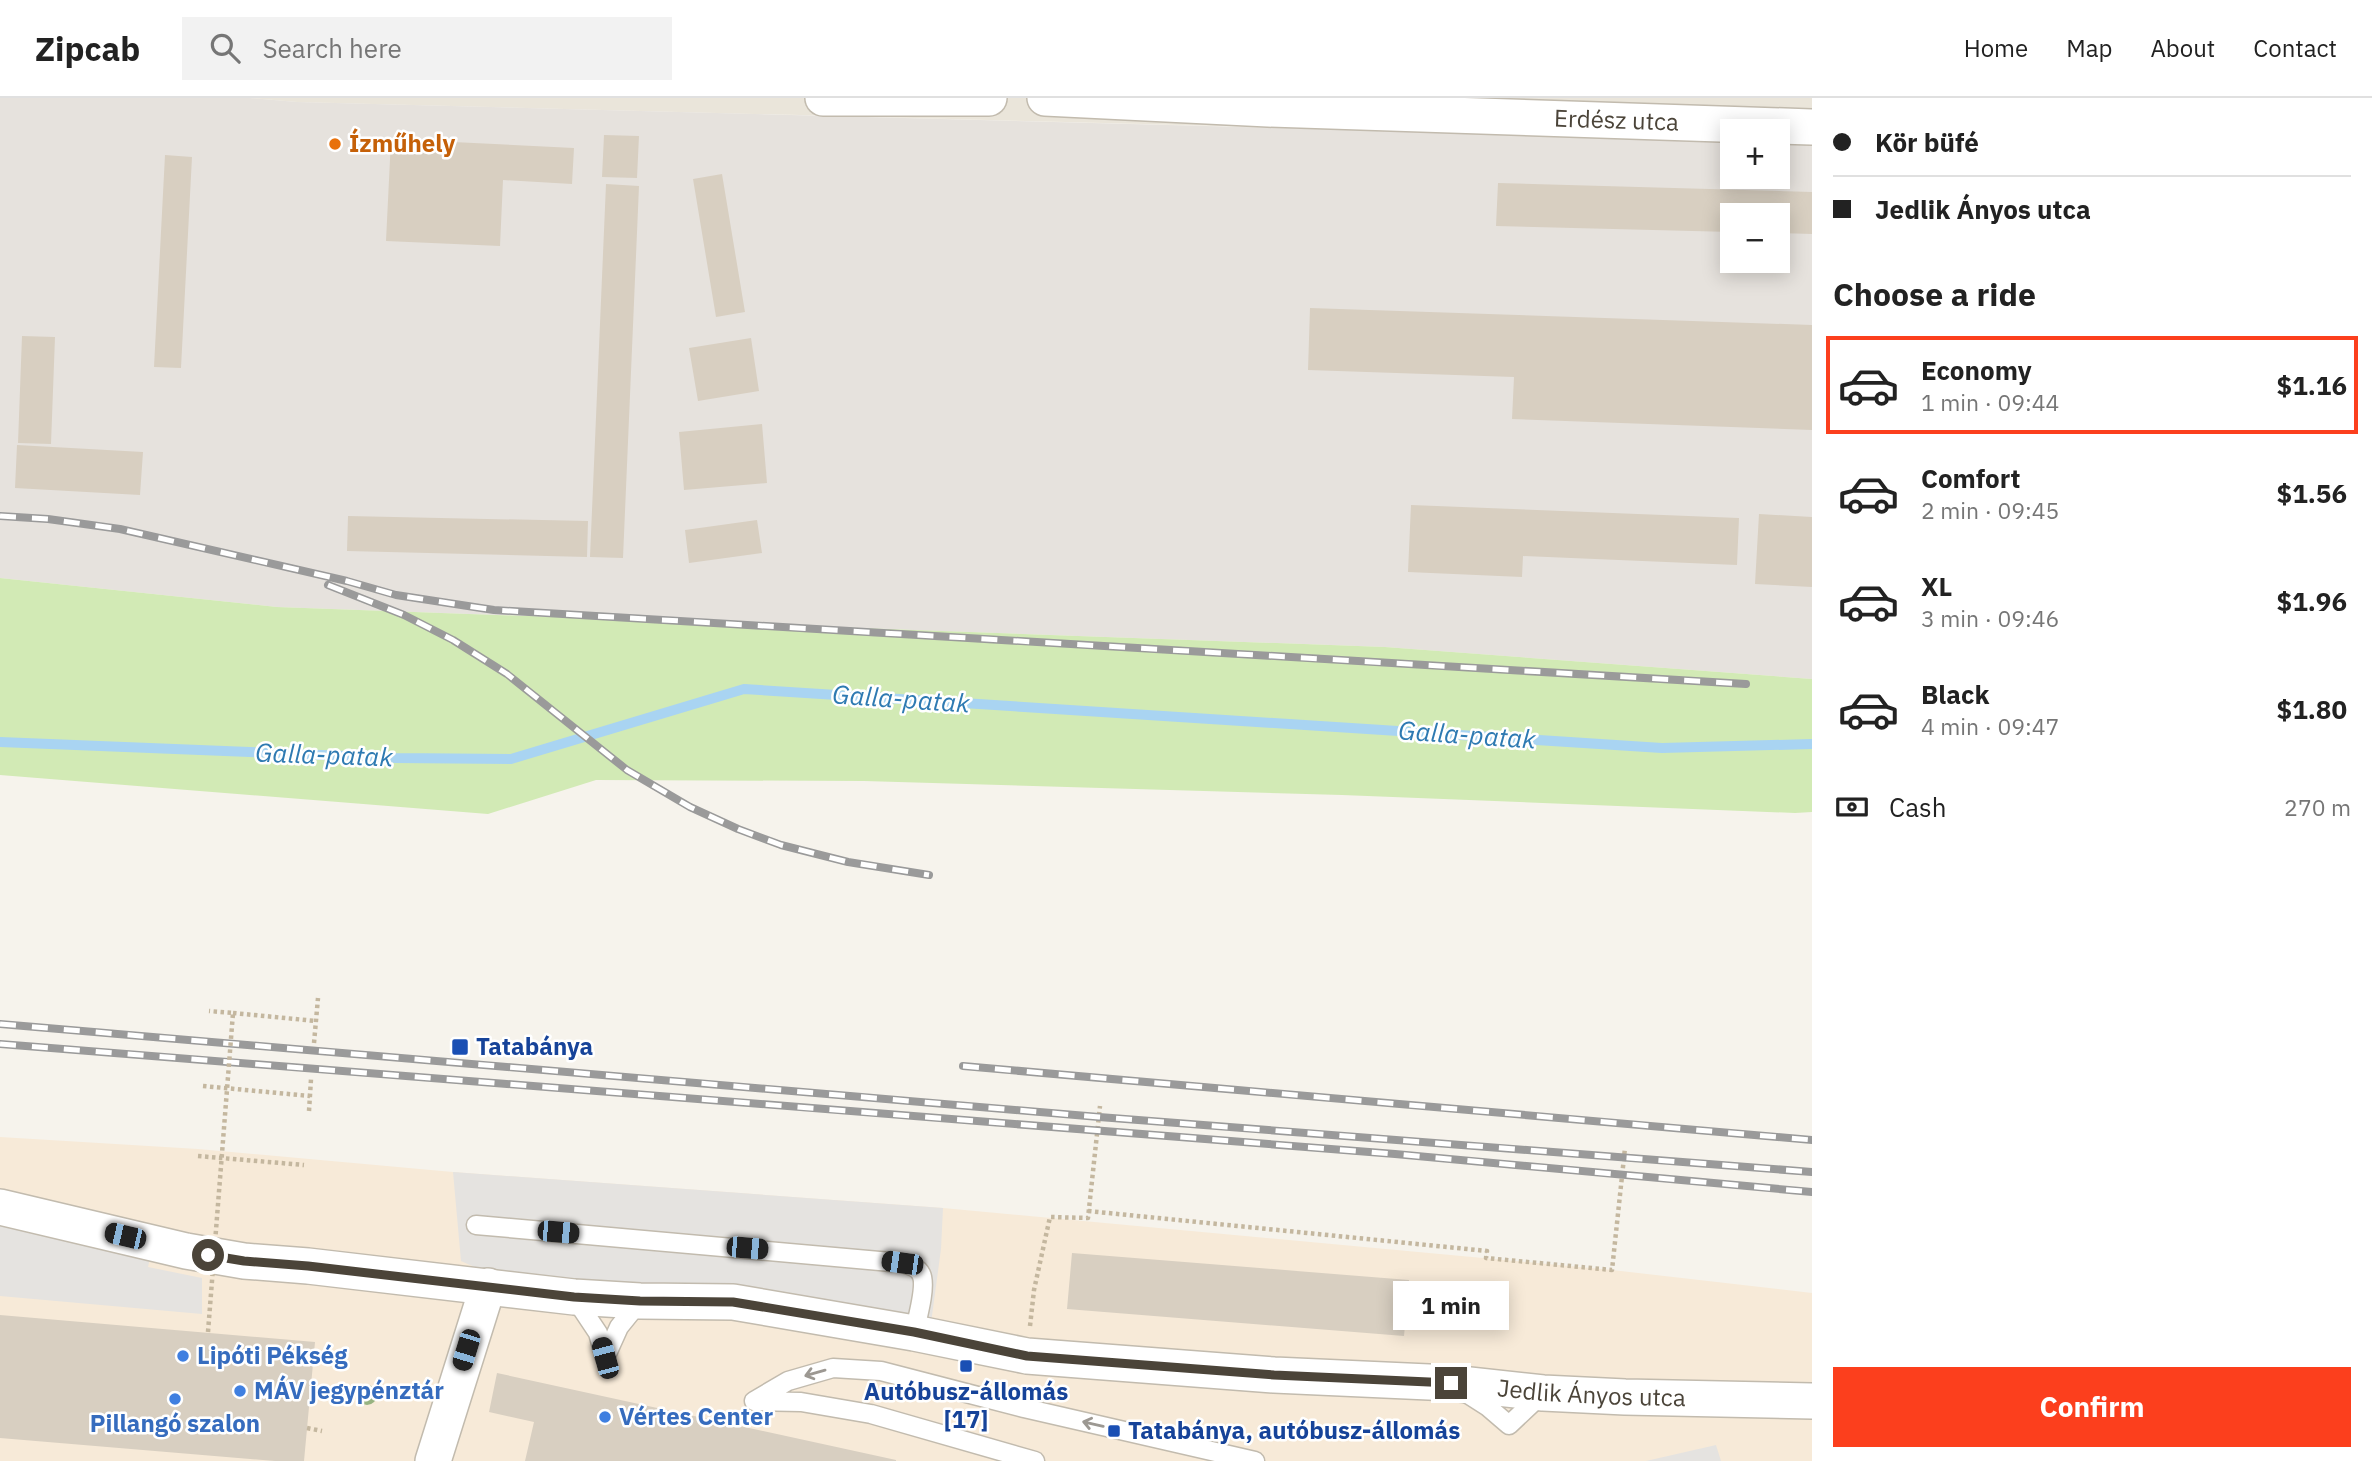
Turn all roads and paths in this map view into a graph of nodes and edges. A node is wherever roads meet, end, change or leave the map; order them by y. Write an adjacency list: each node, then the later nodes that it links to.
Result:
1 (823, 98): 2 (street)
2 (989, 98)
3 (1045, 98): 4 (street, Erdész utca)
4 (1683, 110): 5 (street, Erdész utca)
5 (1812, 127)
6 (318, 998): 9 (path)
7 (209, 1011): 8 (path, bridge)
8 (233, 1013): 9 (path); 13 (path, bridge)
9 (316, 1021): 10 (path)
10 (314, 1043)
11 (311, 1079): 14 (path)
12 (204, 1086): 13 (path)
13 (227, 1088): 14 (path); 19 (path, bridge)
14 (310, 1096): 16 (path)
15 (1100, 1106): 22 (path)
16 (309, 1111)
17 (1625, 1148): 22 (path)
18 (198, 1156): 19 (path)
19 (222, 1159): 20 (path); 27 (path, bridge)
20 (304, 1165)
21 (0, 1207): 24 (street, Jedlik Ányos utca)
22 (1088, 1211): 29 (path)
23 (476, 1224): 28 (lane)
24 (488, 1286): 25 (street, Jedlik Ányos utca); 35 (street)
25 (574, 1297): 26 (street, Jedlik Ányos utca); 26 (lane)
26 (640, 1301): 28 (street, Jedlik Ányos utca)
27 (208, 1332)
28 (914, 1332): 29 (street, Jedlik Ányos utca)
29 (1027, 1356): 30 (street, Jedlik Ányos utca)
30 (1451, 1383): 31 (street, Jedlik Ányos utca); 31 (lane)
31 (1543, 1393): 32 (street, Jedlik Ányos utca)
32 (1812, 1401)
33 (307, 1429): 34 (path)
34 (322, 1432)
35 (436, 1459)
36 (1035, 1461): 37 (lane, one-way to 36)
37 (1255, 1461)

